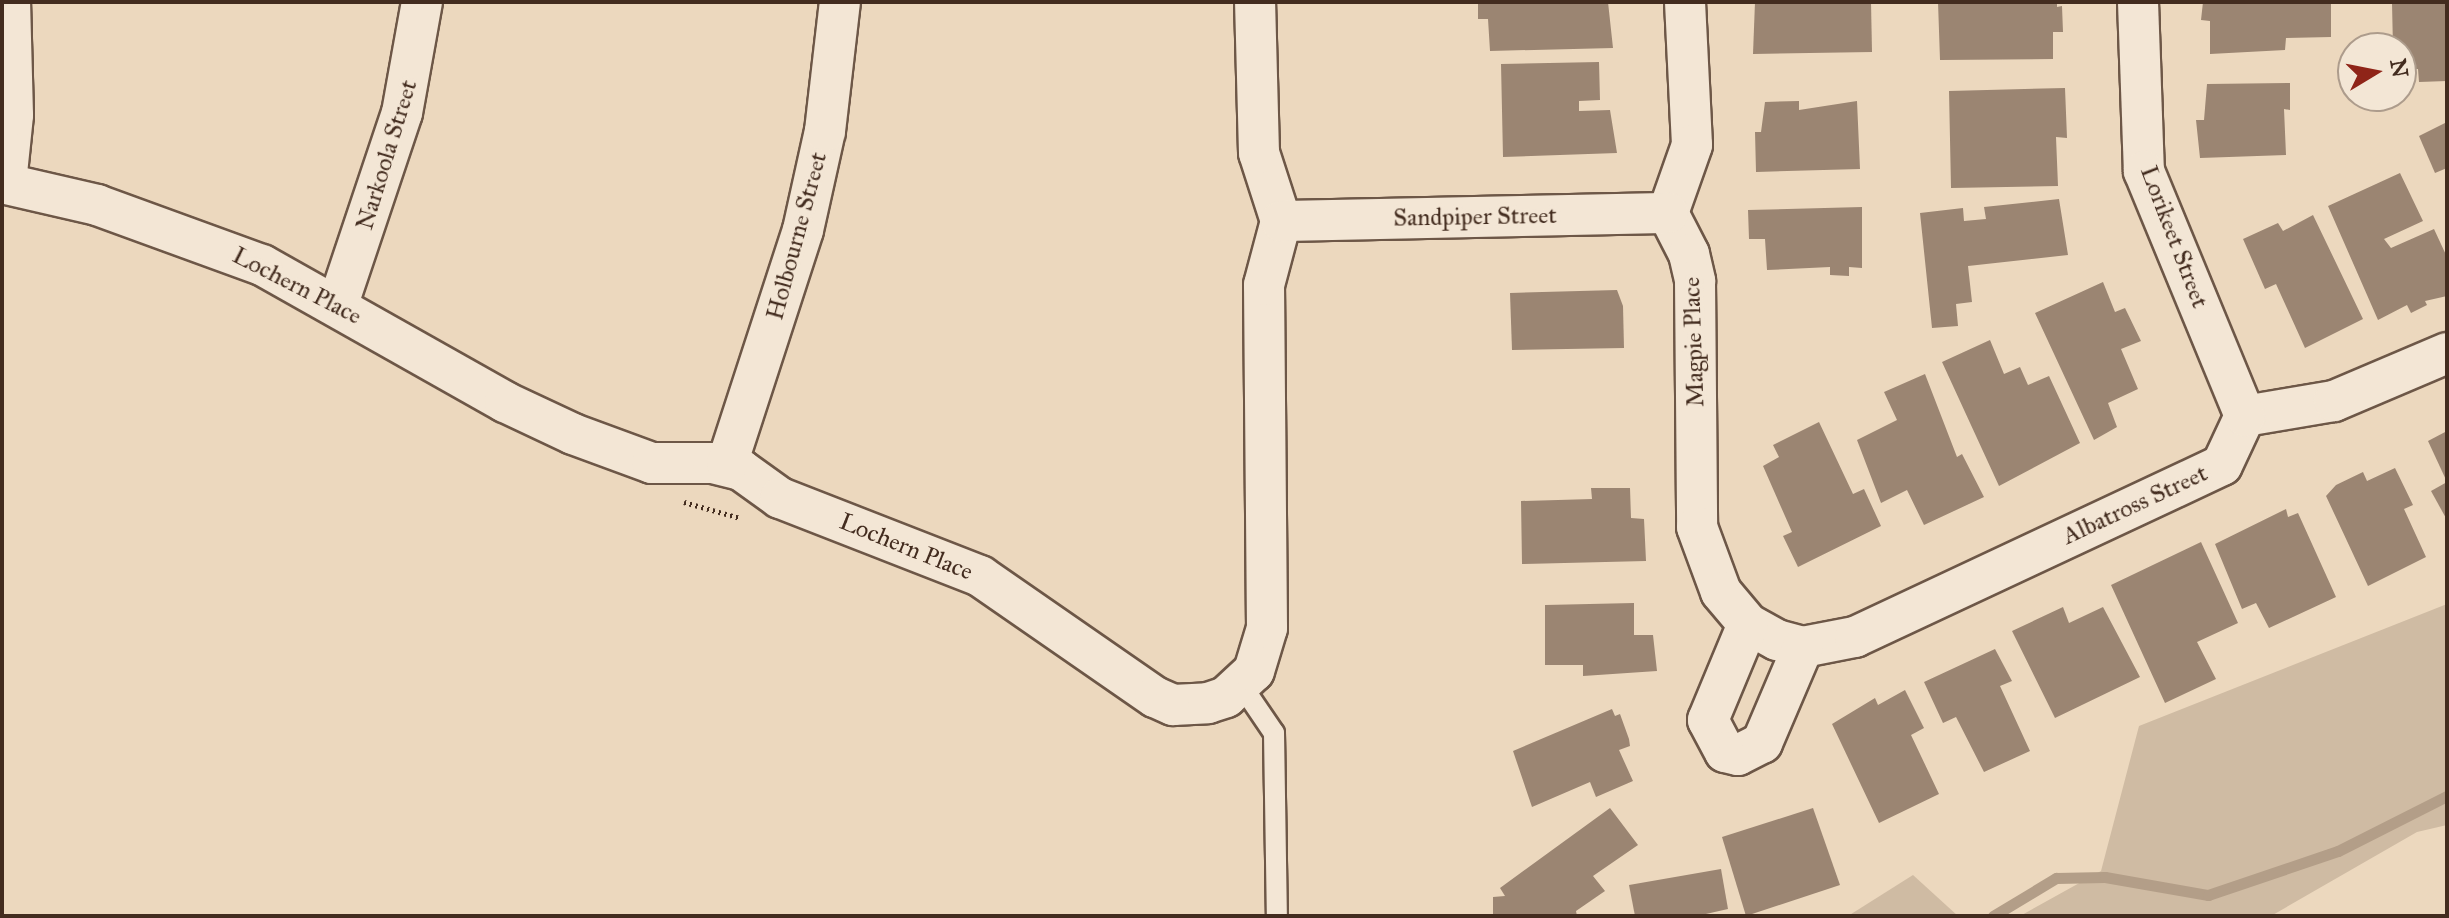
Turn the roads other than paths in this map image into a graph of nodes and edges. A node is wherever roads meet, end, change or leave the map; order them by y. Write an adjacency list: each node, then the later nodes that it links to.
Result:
1 (10, 2): 7 (street)
2 (422, 2): 10 (street, Narkoola Street)
3 (840, 2): 13 (street, Holbourne Street)
4 (1255, 2): 9 (street)
5 (1685, 2): 8 (street)
6 (2138, 2): 12 (street, Lorikeet Street)
7 (4, 183): 10 (street, Lochern Place)
8 (1668, 213): 9 (street, Sandpiper Street); 14 (street, Magpie Place)
9 (1281, 221): 16 (street)
10 (338, 304): 13 (street, Lochern Place)
11 (2447, 353): 12 (street)
12 (2245, 416): 15 (street, Albatross Street)
13 (727, 464): 16 (street, Lochern Place)
14 (1748, 624): 15 (street); 15 (street)
15 (1803, 647)
16 (1242, 686): 17 (lane)
17 (1277, 916)

